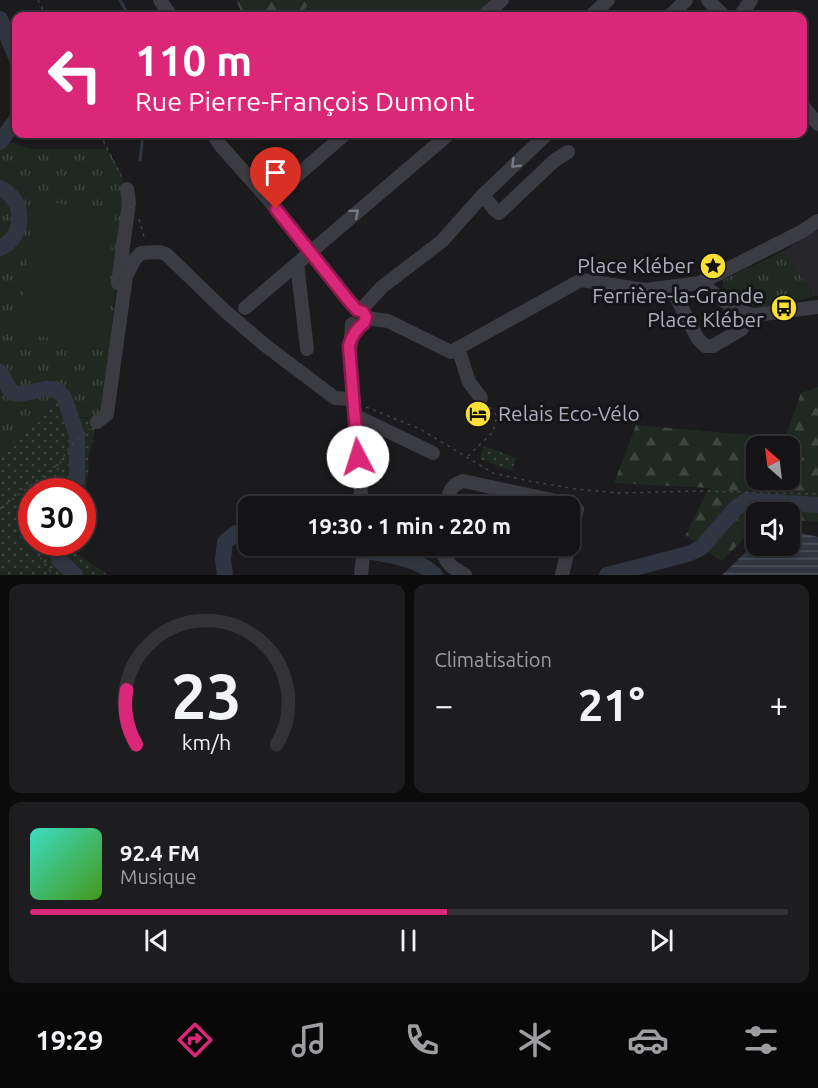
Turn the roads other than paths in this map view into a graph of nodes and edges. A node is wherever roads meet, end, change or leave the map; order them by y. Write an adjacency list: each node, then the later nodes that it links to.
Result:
1 (502, 0): 5 (street)
2 (608, 0): 6 (street)
3 (686, 0): 7 (street)
4 (708, 0): 8 (street)
5 (488, 12)
6 (595, 12)
7 (674, 12)
8 (720, 12)
9 (807, 111): 10 (street)
10 (817, 122)
11 (216, 138): 18 (street)
12 (340, 138): 18 (street)
13 (444, 138): 20 (street, one-way to 13)
14 (543, 138): 17 (street, one-way to 17)
15 (568, 152): 17 (street)
16 (127, 189): 26 (street)
17 (483, 195): 28 (street)
18 (268, 200): 20 (street)
19 (818, 221): 22 (street)
20 (310, 251): 21 (street); 28 (street)
21 (297, 264): 25 (street); 29 (street)
22 (700, 283): 23 (street); 27 (street)
23 (671, 287): 27 (street); 30 (street)
24 (818, 306): 27 (street)
25 (245, 308)
26 (122, 311): 32 (street); 34 (street)
27 (747, 315)
28 (359, 318): 30 (street); 32 (street)
29 (307, 349)
30 (455, 350): 31 (street)
31 (481, 398)
32 (352, 399): 33 (street)
33 (354, 415): 35 (street); 36 (street)
34 (97, 422)
35 (432, 453)
36 (361, 496)
37 (448, 496): 38 (street)
38 (533, 496)
39 (363, 556): 42 (street)
40 (443, 556): 43 (street)
41 (566, 556): 44 (street)
42 (361, 575)
43 (465, 575)
44 (562, 575)

